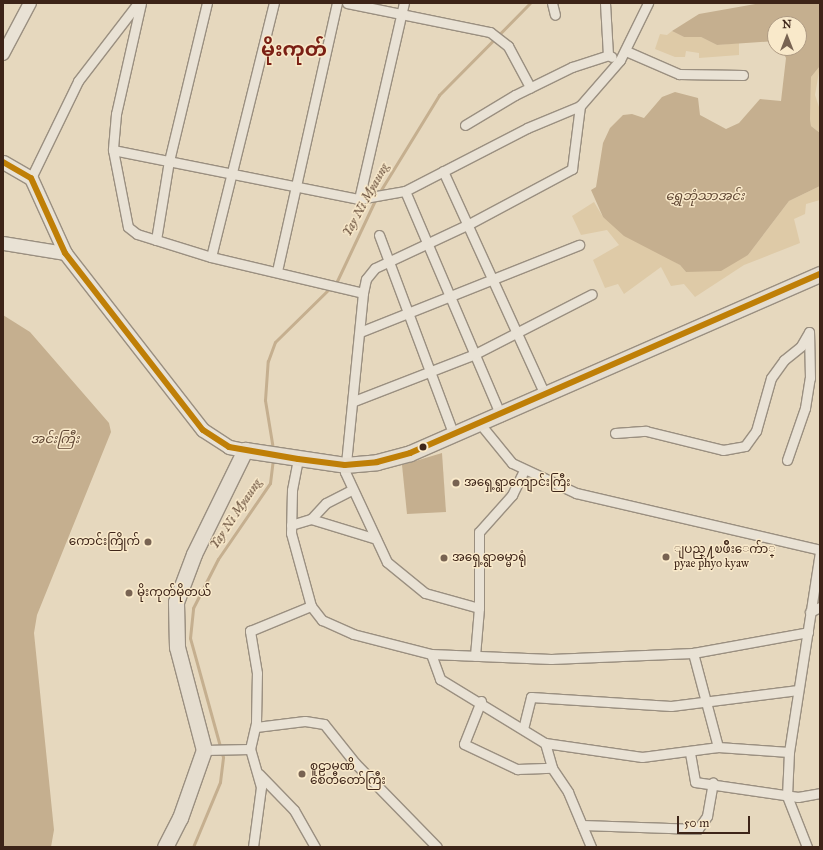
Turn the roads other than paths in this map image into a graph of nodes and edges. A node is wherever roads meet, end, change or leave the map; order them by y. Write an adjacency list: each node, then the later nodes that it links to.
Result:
1 (30, 3): 15 (street)
2 (138, 3): 27 (street)
3 (141, 3): 22 (street)
4 (207, 3): 23 (street)
5 (274, 3): 26 (street)
6 (337, 3): 28 (street)
7 (347, 3): 12 (street)
8 (404, 3): 12 (street)
9 (552, 3): 13 (street)
10 (605, 3): 16 (street)
11 (648, 3): 14 (street)
12 (401, 13): 19 (street); 30 (street)
13 (555, 15)
14 (626, 51): 17 (street); 18 (street)
15 (3, 54)
16 (608, 55): 17 (street); 19 (street)
17 (620, 60): 20 (street)
18 (743, 75)
19 (530, 88): 21 (street)
20 (580, 106): 25 (street); 31 (street)
21 (465, 125)
22 (113, 150): 23 (street); 33 (street)
23 (169, 161): 26 (street); 33 (street)
24 (3, 162): 27 (main road)
25 (443, 171): 29 (street); 31 (street)
26 (230, 174): 28 (street); 38 (street)
27 (31, 178): 37 (main road)
28 (295, 187): 30 (street); 40 (street)
29 (405, 191): 30 (street); 34 (street)
30 (359, 199)
31 (469, 224): 34 (street); 42 (street)
32 (379, 235): 39 (street)
33 (156, 240): 38 (street)
34 (429, 242): 39 (street); 45 (street)
35 (3, 243): 37 (main road)
36 (579, 245): 42 (street)
37 (65, 253): 57 (main road)
38 (211, 257): 40 (street)
39 (389, 262): 43 (street); 46 (street)
40 (277, 271): 43 (street)
41 (820, 274): 51 (main road)
42 (494, 278): 45 (street); 48 (street)
43 (363, 293): 47 (street)
44 (592, 294): 48 (street)
45 (452, 296): 46 (street); 49 (street)
46 (410, 314): 47 (street); 50 (street)
47 (360, 332): 52 (street)
48 (518, 334): 49 (street); 51 (street)
49 (475, 354): 50 (street); 53 (street)
50 (432, 373): 52 (street); 56 (street)
51 (546, 397): 53 (main road)
52 (354, 401): 60 (street)
53 (501, 416): 54 (main road)
54 (481, 425): 56 (main road); 61 (street)
55 (615, 433): 59 (street)
56 (454, 436): 60 (main road)
57 (245, 450): 58 (main road); 82 (main road)
58 (292, 458): 60 (main road); 64 (street)
59 (787, 460)
60 (345, 465): 62 (street)
61 (523, 472): 66 (street); 69 (street)
62 (351, 490): 63 (street); 65 (street)
63 (311, 519): 64 (street); 65 (street)
64 (291, 525): 67 (street)
65 (373, 538): 69 (street)
66 (820, 551): 70 (street)
67 (311, 606): 73 (street); 78 (street)
68 (820, 607): 70 (street)
69 (479, 608): 74 (street)
70 (810, 612): 71 (street)
71 (808, 632): 72 (street); 75 (street)
72 (693, 653): 74 (street); 77 (street)
73 (431, 654): 74 (street); 76 (street)
74 (475, 656)
75 (798, 690): 77 (street); 84 (street)
76 (481, 701): 79 (street); 86 (street)
77 (705, 702): 79 (street); 81 (street)
78 (256, 727): 83 (street); 95 (street)
79 (523, 730): 80 (street)
80 (545, 743): 85 (street); 86 (street)
81 (718, 748): 84 (street); 85 (street)
82 (210, 749): 83 (street); 92 (main road)
83 (250, 749): 87 (street)
84 (789, 752): 90 (street)
85 (690, 753): 88 (street)
86 (552, 768): 91 (street)
87 (259, 774): 93 (street); 94 (street)
88 (713, 783): 90 (street); 91 (street)
89 (820, 793): 90 (street)
90 (787, 796): 97 (street)
91 (582, 825): 96 (street)
92 (165, 847)
93 (253, 847)
94 (315, 847)
95 (437, 847)
96 (591, 847)
97 (806, 847)

